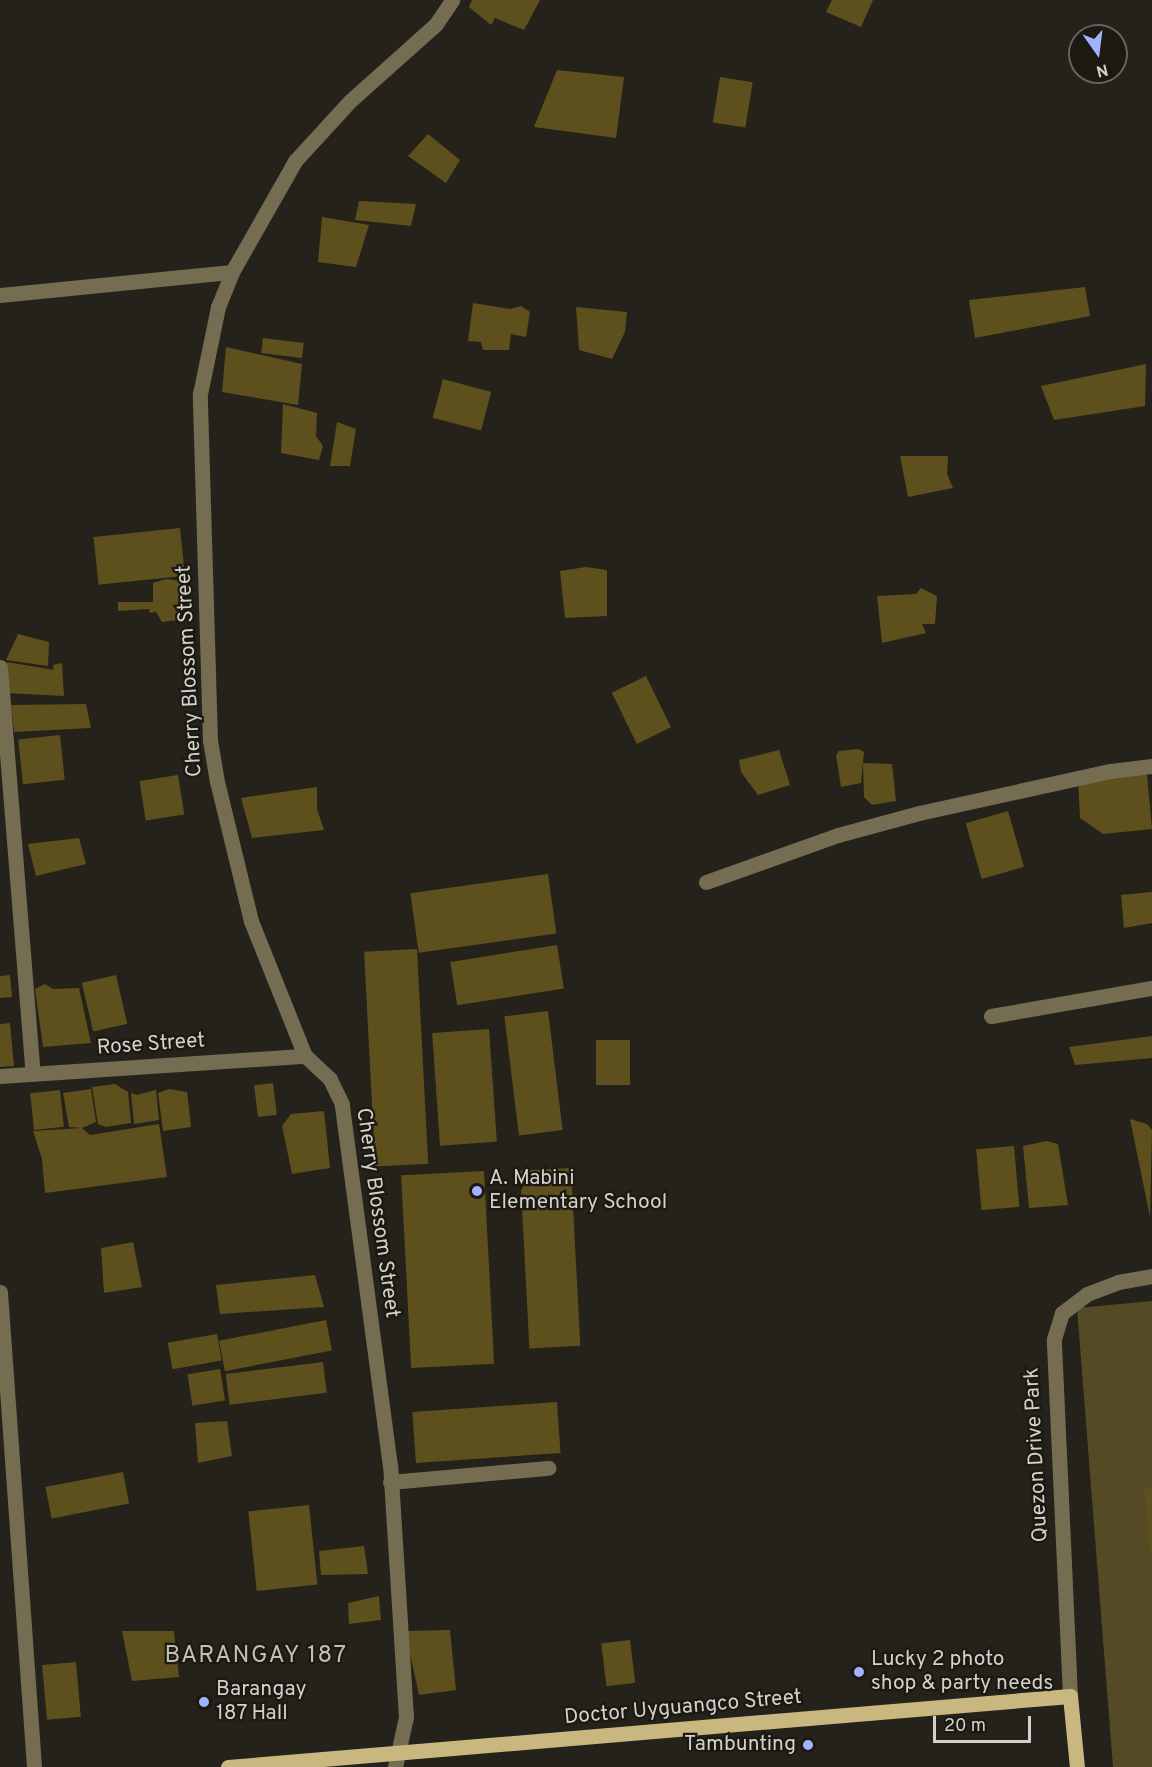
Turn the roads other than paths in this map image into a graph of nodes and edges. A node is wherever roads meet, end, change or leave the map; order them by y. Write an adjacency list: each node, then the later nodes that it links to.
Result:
1 (452, 0): 2 (street, Cherry Blossom Street)
2 (232, 272): 3 (street); 9 (street, Cherry Blossom Street)
3 (0, 295)
4 (0, 667): 10 (street)
5 (1152, 766): 6 (street)
6 (706, 882)
7 (1152, 987): 8 (street)
8 (992, 1016)
9 (305, 1056): 10 (street, Rose Street); 15 (street, Cherry Blossom Street)
10 (33, 1074): 11 (street, Rose Street)
11 (0, 1076)
12 (1152, 1275): 16 (street, Quezon Drive Park)
13 (0, 1292): 18 (street)
14 (548, 1468): 15 (street)
15 (390, 1482): 17 (street, Cherry Blossom Street)
16 (1070, 1696): 17 (main road, Doctor Uyguangco Street); 20 (main road)
17 (397, 1760): 19 (main road, Doctor Uyguangco Street)
18 (34, 1767)
19 (228, 1767)
20 (1077, 1767)

